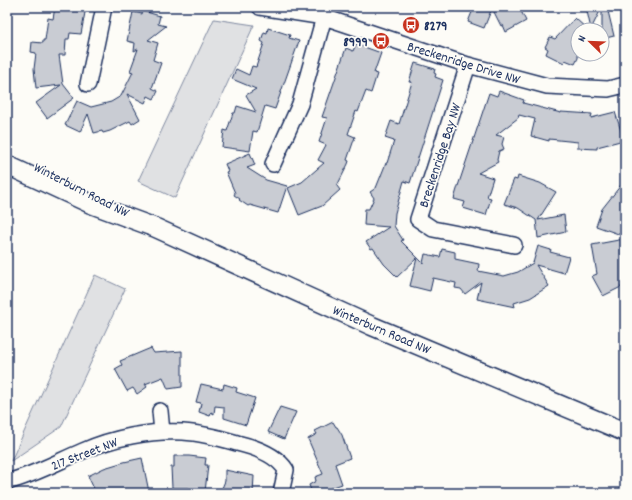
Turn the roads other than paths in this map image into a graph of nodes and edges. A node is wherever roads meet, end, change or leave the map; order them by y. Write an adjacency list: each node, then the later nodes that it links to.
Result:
1 (104, 7): 5 (street)
2 (260, 7): 3 (street, Breckenridge Drive NW)
3 (324, 17): 4 (street, Breckenridge Drive NW); 8 (street)
4 (468, 65): 6 (street, Breckenridge Drive NW); 11 (street, Breckenridge Bay NW)
5 (88, 84)
6 (625, 84)
7 (7, 152): 10 (main road, Winterburn Road NW)
8 (273, 164)
9 (7, 165): 10 (main road, Winterburn Road NW)
10 (156, 228): 13 (main road, Winterburn Road NW)
11 (514, 245)
12 (160, 411): 14 (street)
13 (620, 429)
14 (162, 432): 15 (street, 217 Street NW); 16 (street, 217 Street NW)
15 (7, 482)
16 (282, 493)

